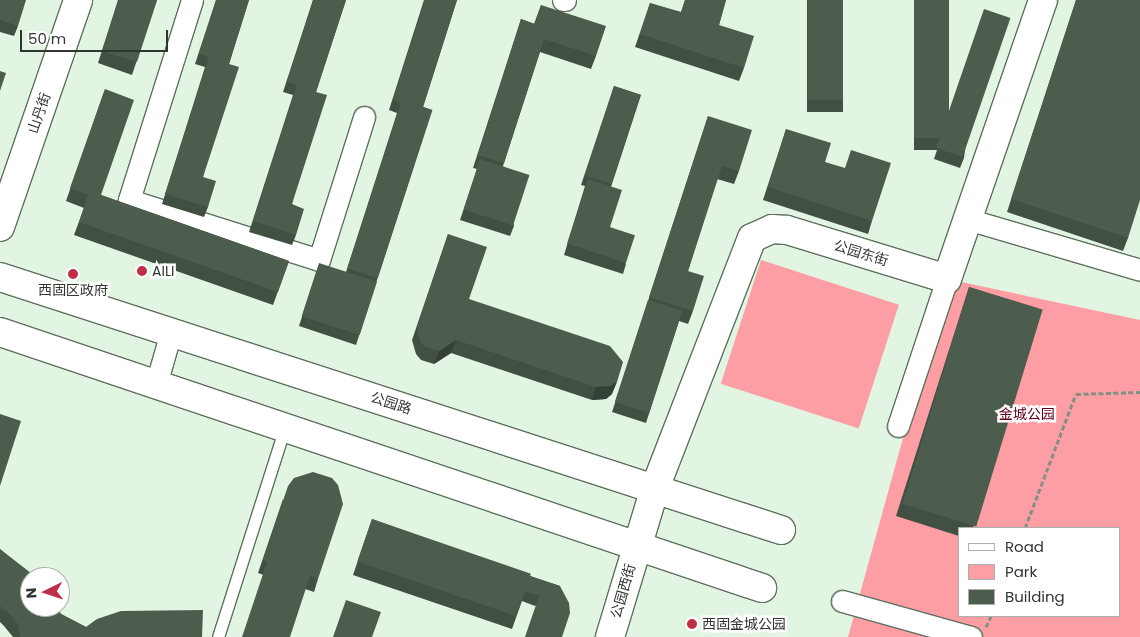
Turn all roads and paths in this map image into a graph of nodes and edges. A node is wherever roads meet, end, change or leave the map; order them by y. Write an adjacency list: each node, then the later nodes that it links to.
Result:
1 (78, 0): 6 (street, 山丹街)
2 (192, 0): 4 (street)
3 (1043, 0): 5 (street)
4 (364, 117)
5 (967, 219): 7 (street); 9 (street)
6 (0, 227)
7 (1140, 270)
8 (0, 277): 11 (street, 公园路)
9 (947, 279): 14 (street); 16 (street, 公园东街)
10 (0, 332): 12 (street)
11 (171, 332): 12 (street); 16 (street, 公园路)
12 (156, 384): 15 (street)
13 (1140, 392): 17 (path)
14 (898, 426)
15 (285, 427): 19 (street); 22 (lane)
16 (655, 488): 18 (street, 公园路); 19 (street, 公园西街)
17 (1025, 527)
18 (781, 530)
19 (636, 546): 20 (street); 23 (street, 公园西街)
20 (762, 588)
21 (842, 601): 24 (street)
22 (218, 637)
23 (610, 637)
24 (971, 637)

